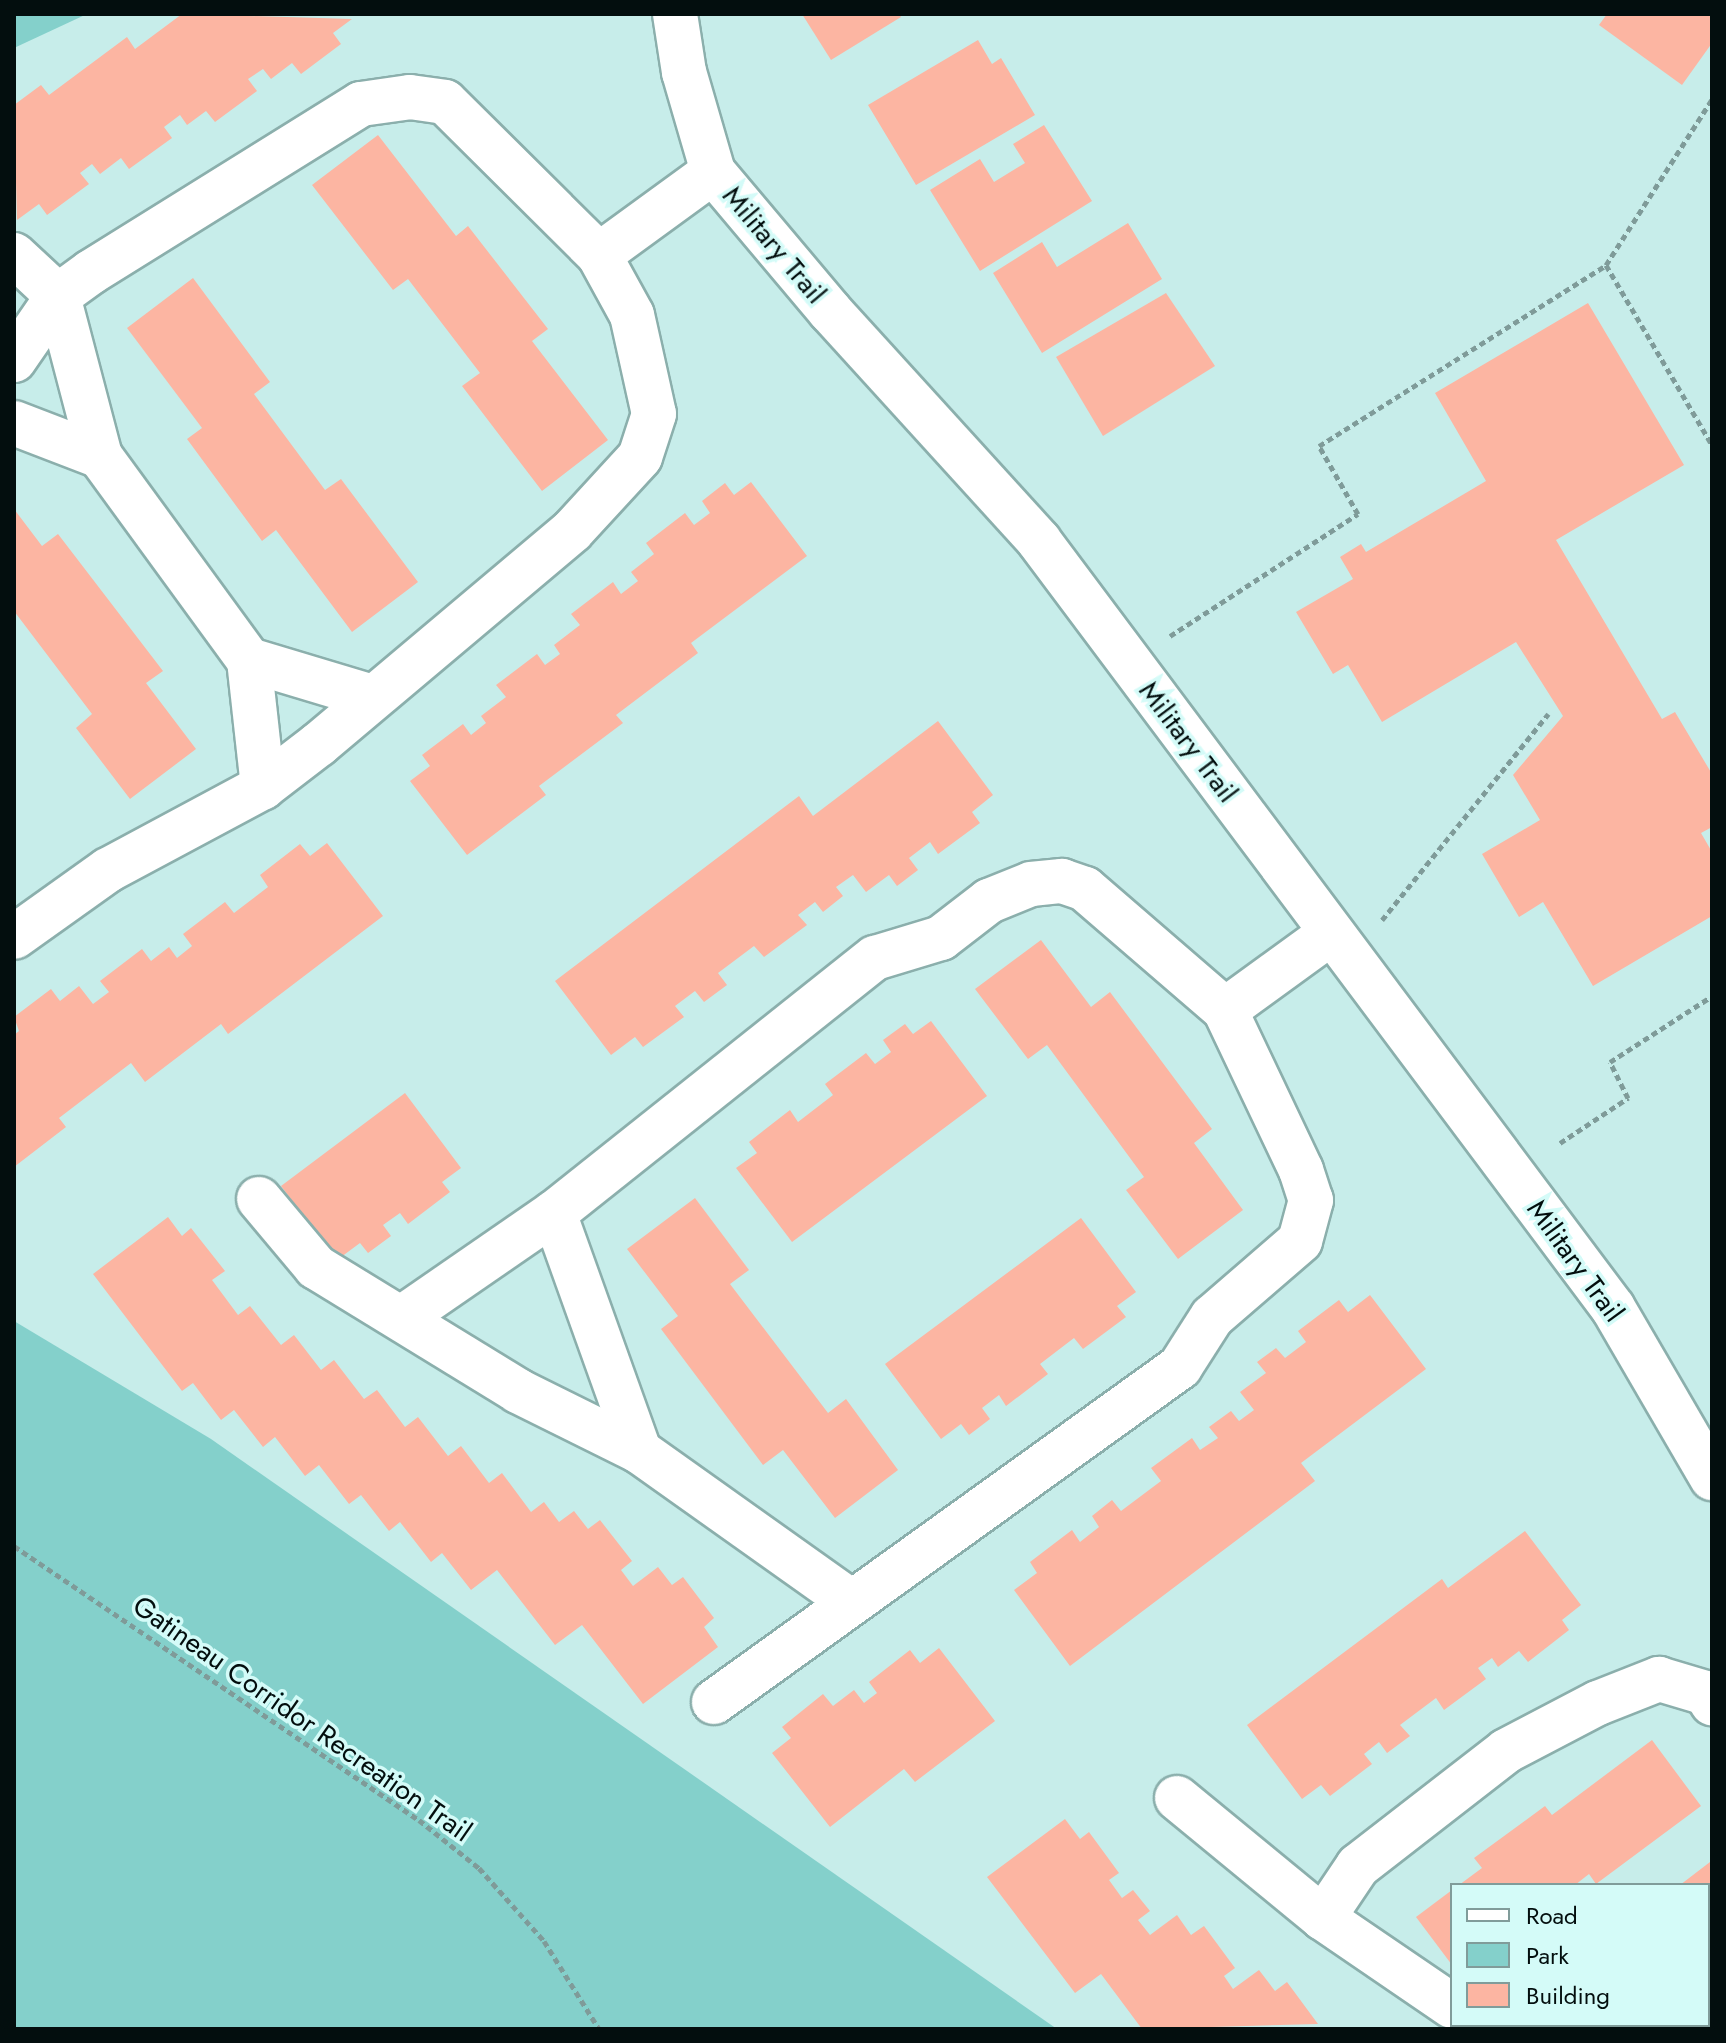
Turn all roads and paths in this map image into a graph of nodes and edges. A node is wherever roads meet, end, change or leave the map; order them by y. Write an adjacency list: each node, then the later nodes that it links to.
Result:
1 (675, 14): 3 (street, Military Trail)
2 (1712, 99): 6 (path)
3 (713, 172): 5 (street); 13 (street, Military Trail)
4 (14, 255): 7 (street)
5 (599, 255): 7 (street); 14 (street)
6 (1606, 265): 10 (path); 13 (path)
7 (58, 296): 8 (street); 11 (street)
8 (14, 360)
9 (14, 423): 11 (street)
10 (1712, 445)
11 (100, 456): 12 (street)
12 (249, 660): 14 (street); 16 (street)
13 (1129, 663): 18 (street, Military Trail)
14 (372, 697): 16 (street)
15 (1548, 714): 18 (path)
16 (263, 787): 17 (street)
17 (14, 937)
18 (1337, 941): 20 (street); 26 (street, Military Trail)
19 (1712, 996): 21 (path)
20 (1225, 1010): 23 (street); 28 (street)
21 (1560, 1143)
22 (259, 1199): 24 (street)
23 (554, 1213): 24 (street); 25 (street)
24 (403, 1317): 25 (street)
25 (639, 1451): 28 (street)
26 (1712, 1478)
27 (14, 1546): 34 (path, Gatineau Corridor Recreation Trail)
28 (849, 1600): 30 (street)
29 (1710, 1695): 32 (street)
30 (714, 1702)
31 (1177, 1798): 32 (street)
32 (1323, 1918): 33 (street)
33 (1450, 2005)
34 (599, 2029)

